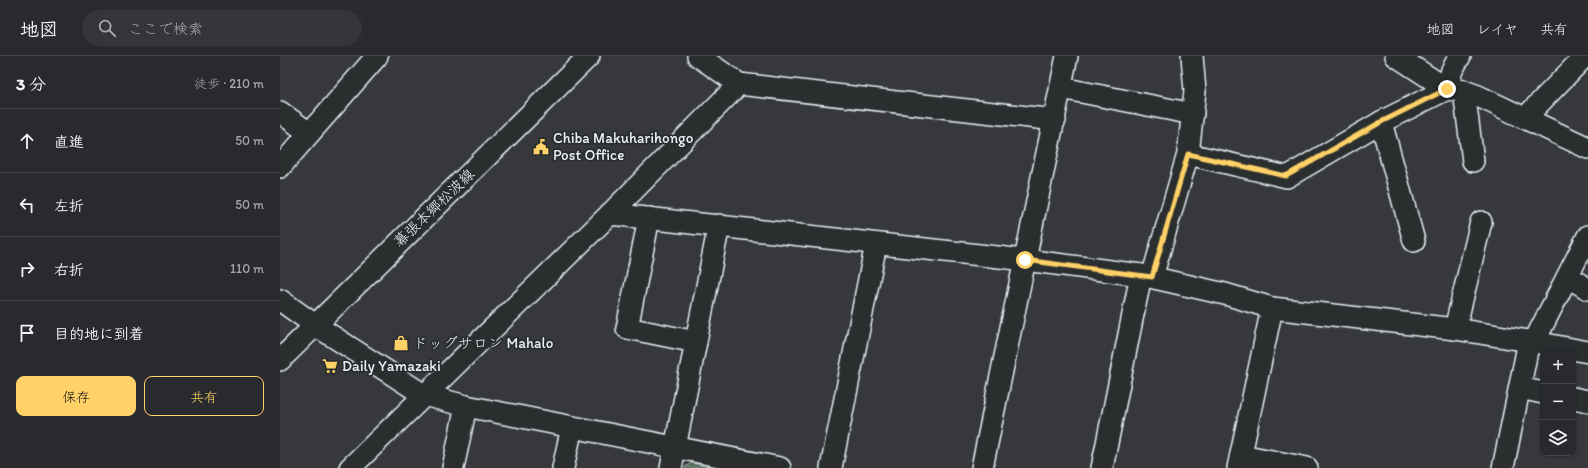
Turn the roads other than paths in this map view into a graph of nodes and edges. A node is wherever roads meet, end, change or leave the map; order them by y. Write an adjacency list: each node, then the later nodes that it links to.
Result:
1 (377, 56): 17 (street)
2 (589, 56): 35 (street, 幕張本郷松波線)
3 (698, 56): 9 (street)
4 (1067, 56): 10 (street)
5 (1192, 56): 13 (street)
6 (1396, 56): 11 (street)
7 (1460, 56): 11 (street)
8 (1585, 56): 14 (street)
9 (739, 84): 15 (street); 22 (street)
10 (1062, 88): 13 (street); 15 (street)
11 (1455, 90): 14 (street); 16 (street); 20 (street)
12 (280, 112): 17 (street)
13 (1193, 114): 19 (street)
14 (1525, 118): 18 (street)
15 (1055, 120): 29 (street)
16 (1381, 122): 19 (street); 27 (street)
17 (309, 133): 21 (street)
18 (1588, 148)
19 (1188, 154): 30 (street)
20 (1472, 161)
21 (280, 166)
22 (610, 214): 23 (street); 43 (street)
23 (649, 218): 25 (street); 38 (street)
24 (1481, 222): 36 (street)
25 (719, 225): 28 (street); 38 (street)
26 (1588, 236): 31 (street)
27 (1414, 241)
28 (876, 244): 29 (street); 55 (street)
29 (1025, 260): 30 (street); 56 (street)
30 (1146, 276): 34 (street); 57 (street)
31 (1568, 277): 32 (street); 37 (street)
32 (1588, 290)
33 (280, 300): 35 (street)
34 (1272, 308): 36 (street); 49 (street)
35 (315, 325): 40 (street, 幕張本郷松波線); 43 (street)
36 (1455, 329): 37 (street)
37 (1531, 341): 39 (street); 41 (street)
38 (696, 342): 48 (street)
39 (1588, 352)
40 (280, 360)
41 (1520, 388): 42 (street); 59 (street)
42 (1540, 392)
43 (424, 395): 46 (street); 50 (street)
44 (1576, 399): 45 (street)
45 (1588, 401)
46 (466, 406): 47 (street); 51 (street)
47 (572, 427): 48 (street); 52 (street)
48 (675, 447): 53 (street); 54 (street)
49 (1240, 462): 58 (street)
50 (350, 468)
51 (453, 468)
52 (564, 468)
53 (671, 468)
54 (780, 468)
55 (831, 468)
56 (982, 468)
57 (1102, 468)
58 (1307, 468)
59 (1503, 468)

